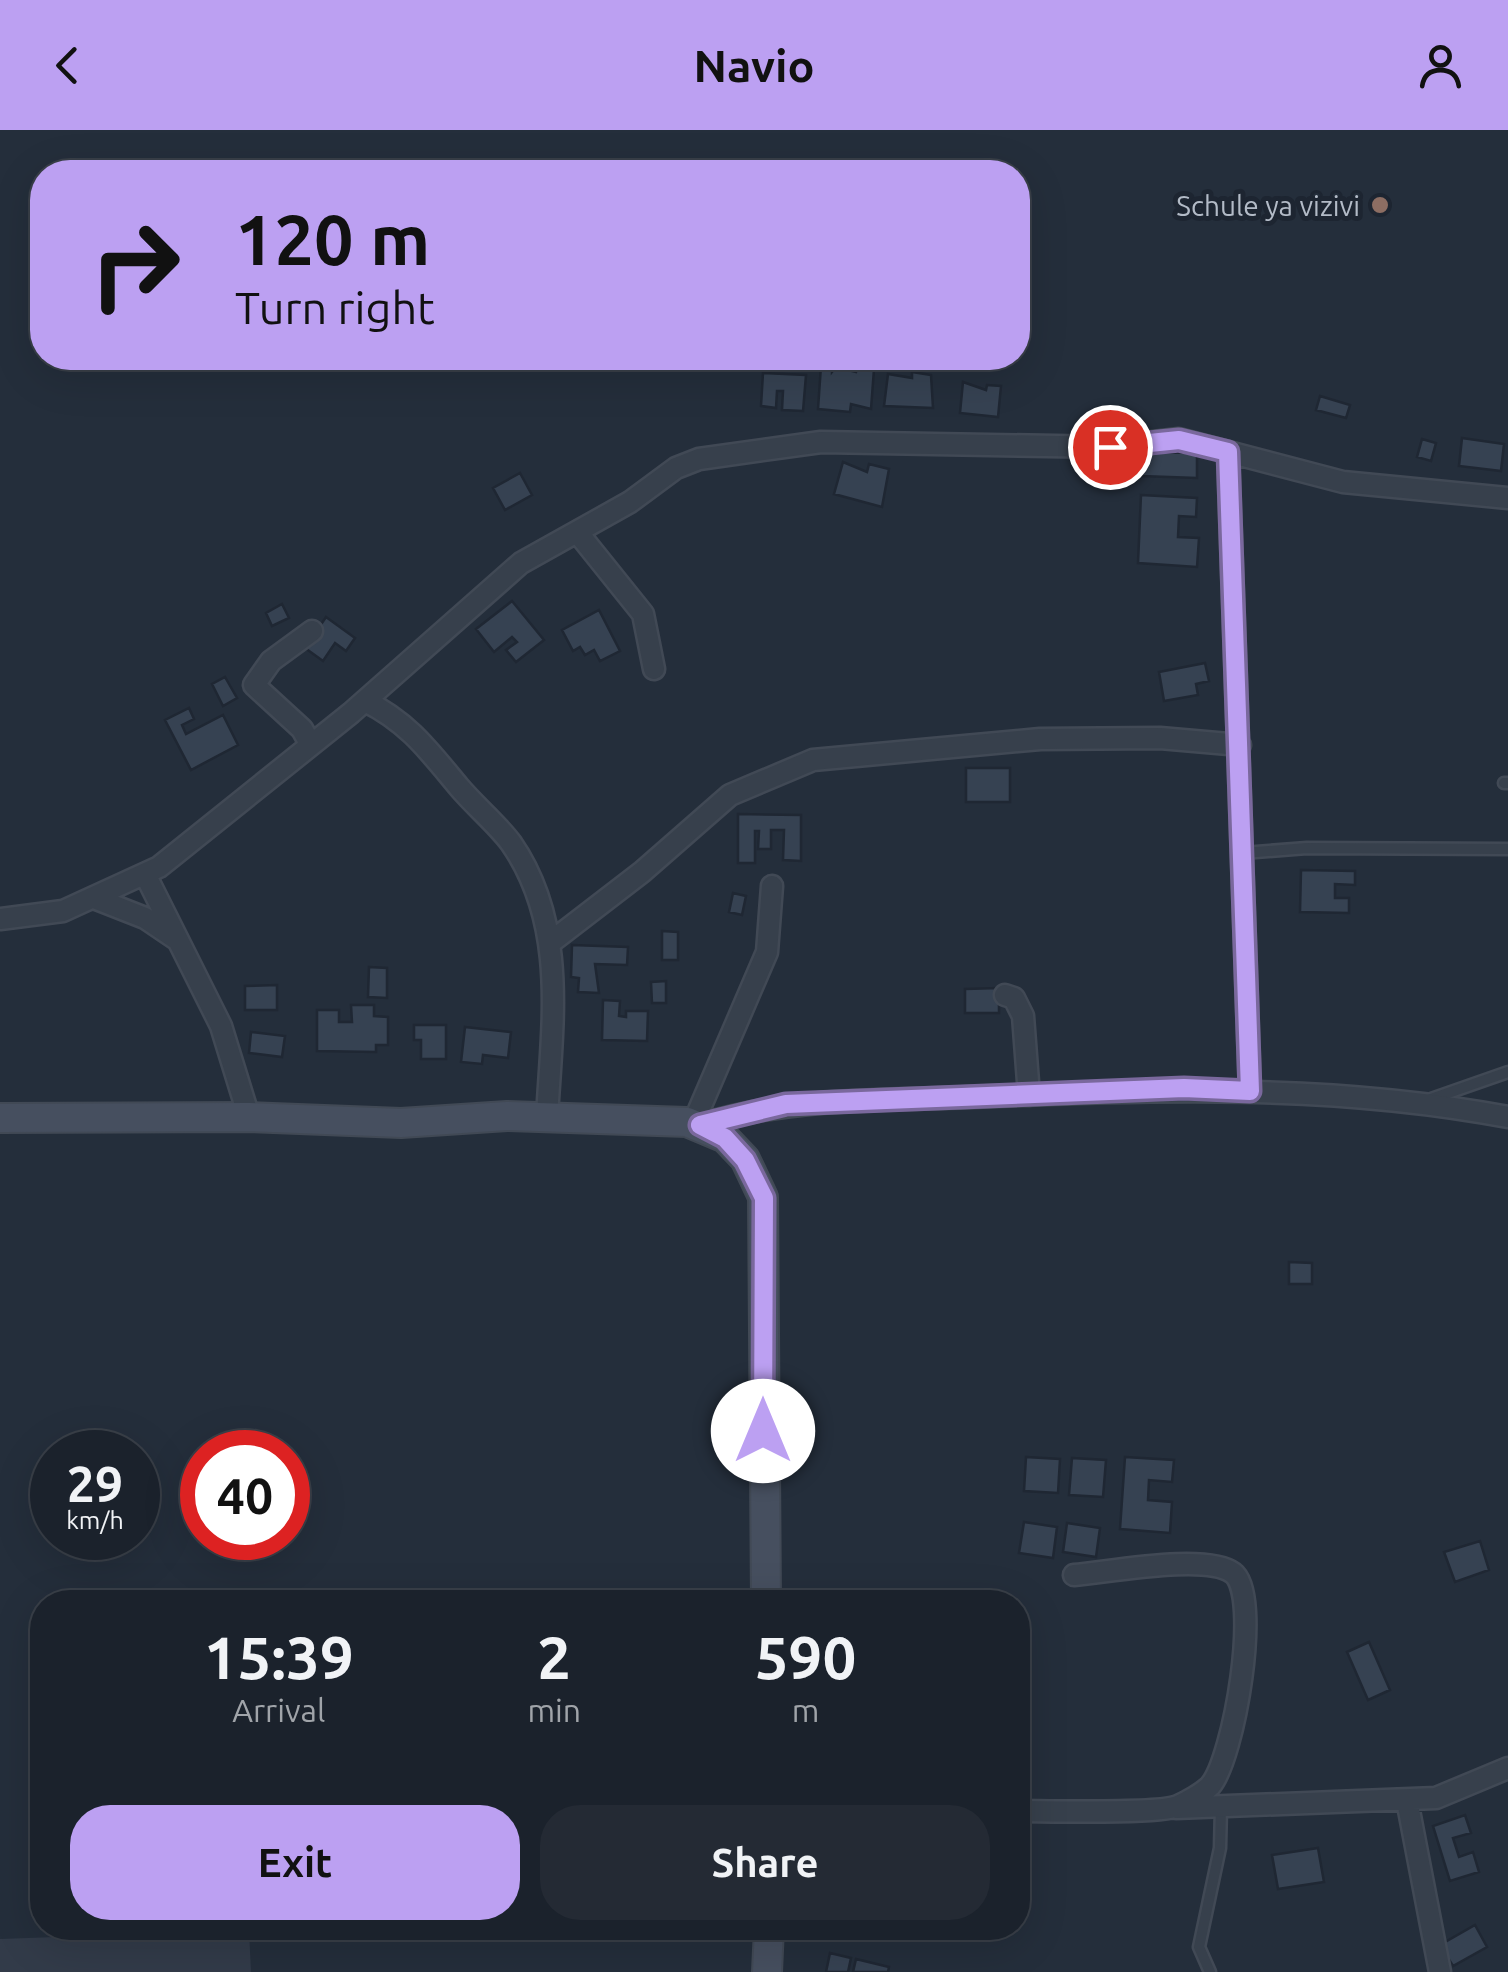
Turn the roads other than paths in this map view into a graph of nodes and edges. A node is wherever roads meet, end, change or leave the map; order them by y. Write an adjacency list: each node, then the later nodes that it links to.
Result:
1 (1228, 452): 2 (street); 3 (street); 8 (street)
2 (1508, 498)
3 (578, 533): 5 (street); 6 (street)
4 (312, 631): 7 (street)
5 (654, 669)
6 (365, 701): 7 (street); 16 (street)
7 (311, 745): 11 (street)
8 (1240, 745): 10 (street); 16 (street)
9 (1508, 849): 10 (lane)
10 (1243, 852): 19 (street)
11 (146, 874): 13 (street); 15 (street)
12 (772, 886): 26 (street)
13 (94, 898): 14 (street); 15 (street)
14 (0, 919)
15 (178, 940): 24 (street)
16 (551, 942): 25 (street)
17 (1005, 995): 20 (street)
18 (1508, 1072): 21 (lane)
19 (1250, 1091): 20 (street); 21 (street)
20 (1029, 1094): 26 (street)
21 (1423, 1102): 22 (street)
22 (1508, 1117)
23 (0, 1118): 24 (street)
24 (250, 1118): 25 (street)
25 (546, 1118): 26 (street)
26 (696, 1124): 28 (street)
27 (1074, 1575): 32 (street)
28 (766, 1590)
29 (1508, 1768): 30 (street)
30 (1407, 1800): 31 (street); 37 (street)
31 (1222, 1806): 32 (street); 36 (lane)
32 (1174, 1808): 33 (street)
33 (1030, 1812)
34 (768, 1940): 35 (street)
35 (767, 1972)
36 (1210, 1972)
37 (1440, 1972)

